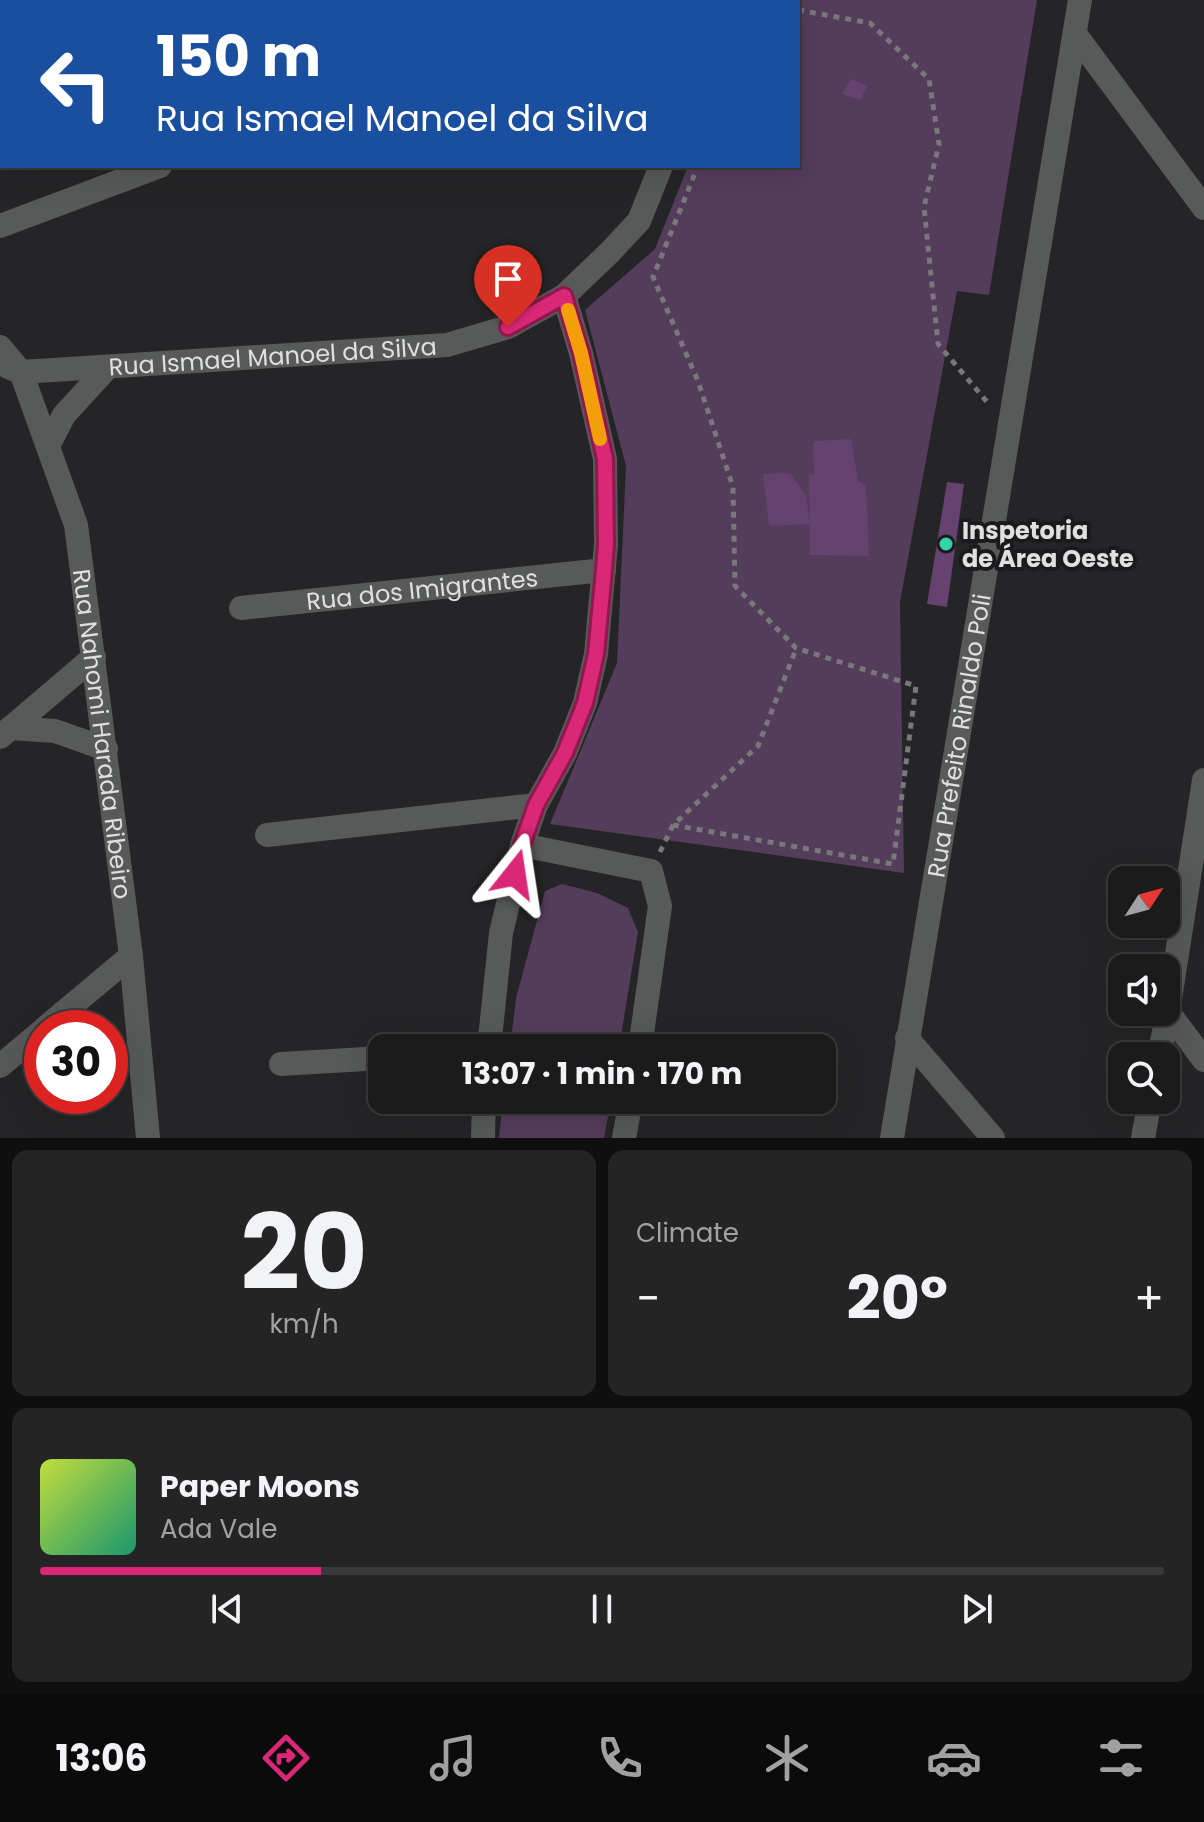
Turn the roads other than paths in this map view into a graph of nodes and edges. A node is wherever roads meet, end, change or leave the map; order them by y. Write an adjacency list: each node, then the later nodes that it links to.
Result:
1 (1080, 0): 2 (street, Rua Prefeito Rinaldo Poli)
2 (1075, 34): 5 (street); 27 (street, Rua Prefeito Rinaldo Poli)
3 (155, 168): 6 (street)
4 (660, 168): 7 (street, Rua Ismael Manoel da Silva)
5 (1204, 208)
6 (0, 226)
7 (564, 296): 9 (street, Rua Ismael Manoel da Silva); 12 (street)
8 (0, 347): 10 (street, Rua Nahomi Harada Ribeiro)
9 (108, 367): 10 (street, Rua Ismael Manoel da Silva); 11 (street)
10 (10, 368): 11 (street, Rua Nahomi Harada Ribeiro)
11 (48, 446): 14 (street, Rua Nahomi Harada Ribeiro)
12 (604, 570): 13 (street, Rua dos Imigrantes); 18 (street)
13 (241, 608)
14 (94, 657): 15 (street); 16 (street, Rua Nahomi Harada Ribeiro)
15 (5, 732): 16 (street)
16 (106, 749): 22 (street, Rua Nahomi Harada Ribeiro)
17 (1204, 780): 21 (street)
18 (536, 805): 19 (street); 20 (street)
19 (267, 835)
20 (522, 845): 25 (street); 26 (street)
21 (1177, 954)
22 (131, 956): 23 (street); 36 (street, Rua Nahomi Harada Ribeiro)
23 (67, 1010)
24 (1178, 1026): 30 (street)
25 (490, 1034)
26 (642, 1034)
27 (907, 1038): 39 (street, Rua Prefeito Rinaldo Poli); 40 (street)
28 (24, 1046): 32 (street)
29 (368, 1059): 31 (street)
30 (1204, 1060)
31 (281, 1064)
32 (0, 1066)
33 (484, 1114): 37 (street)
34 (628, 1114): 38 (street)
35 (1147, 1114): 41 (street)
36 (148, 1138)
37 (483, 1138)
38 (624, 1138)
39 (892, 1138)
40 (993, 1138)
41 (1143, 1138)

